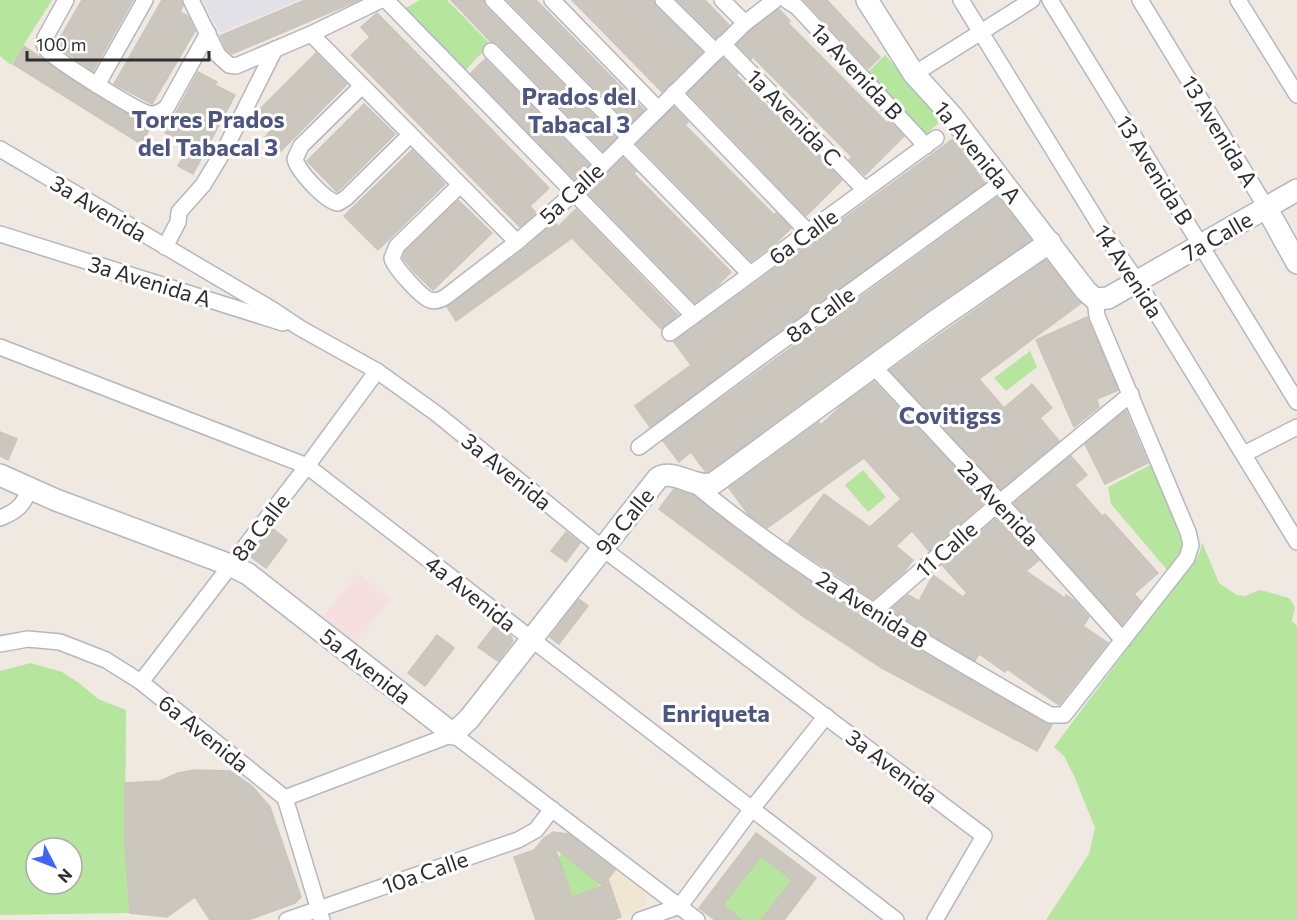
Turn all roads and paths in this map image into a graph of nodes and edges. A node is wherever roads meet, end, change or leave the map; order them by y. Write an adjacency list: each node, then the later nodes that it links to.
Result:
1 (66, 0): 26 (street)
2 (146, 0): 26 (street)
3 (192, 0): 20 (street)
4 (381, 0): 21 (street)
5 (386, 0): 40 (street)
6 (493, 0): 32 (street)
7 (552, 0): 30 (street)
8 (663, 0): 22 (street, 1a Avenida C)
9 (722, 0): 18 (street)
10 (775, 0): 18 (street, 5a Calle)
11 (786, 0): 33 (street, 1a Avenida B)
12 (867, 0): 25 (main road, 1a Avenida A)
13 (961, 0): 19 (street, 14 Avenida)
14 (1032, 0): 19 (street)
15 (1050, 0): 46 (street, 13 Avenida B)
16 (1140, 0): 41 (street, 13 Avenida A)
17 (1238, 0): 29 (street)
18 (745, 22): 22 (street, 5a Calle)
19 (980, 32): 25 (street); 50 (street, 14 Avenida)
20 (208, 33): 23 (street); 26 (street)
21 (311, 34): 23 (street); 27 (street)
22 (719, 48): 28 (street, 5a Calle); 38 (street, 1a Avenida C)
23 (274, 49): 47 (street)
24 (491, 51): 35 (street)
25 (914, 74): 36 (main road, 1a Avenida A)
26 (98, 84)
27 (362, 86): 31 (street); 31 (street)
28 (674, 93): 30 (street, 5a Calle); 42 (street)
29 (1297, 95)
30 (658, 109): 32 (street, 5a Calle)
31 (410, 135): 37 (street)
32 (626, 141): 35 (street, 5a Calle); 49 (street)
33 (931, 142): 38 (street, 6a Calle)
34 (0, 149): 47 (street, 3a Avenida)
35 (602, 165): 40 (street, 5a Calle)
36 (1002, 182): 45 (main road, 1a Avenida A); 61 (street, 8a Calle)
37 (460, 185): 44 (street); 44 (street, 5a Calle)
38 (865, 190): 42 (street, 6a Calle)
39 (1297, 190): 41 (main road, 7a Calle)
40 (574, 193): 44 (street, 5a Calle); 52 (street)
41 (1266, 207): 46 (main road, 7a Calle); 48 (main road, 13 Avenida A)
42 (808, 232): 49 (street, 6a Calle)
43 (0, 234): 53 (street, 3a Avenida A)
44 (517, 242)
45 (1050, 242): 51 (main road, 1a Avenida A); 56 (main road, 9a Calle)
46 (1201, 245): 50 (main road, 7a Calle); 59 (street, 13 Avenida B)
47 (165, 247): 53 (street, 3a Avenida)
48 (1297, 263)
49 (750, 274): 52 (street, 6a Calle)
50 (1137, 281): 51 (main road); 62 (street, 14 Avenida)
51 (1095, 299): 58 (street, 1a Avenida A)
52 (693, 315): 54 (street, 6a Calle)
53 (300, 328): 57 (street, 3a Avenida)
54 (670, 333)
55 (0, 347): 63 (street, 4a Avenida)
56 (874, 367): 65 (main road, 9a Calle); 67 (street, 2a Avenida)
57 (377, 371): 63 (street, 8a Calle); 70 (street, 3a Avenida)
58 (1131, 394): 67 (street, 11 Calle); 74 (street, 1a Avenida A)
59 (1297, 402)
60 (1297, 427): 62 (street)
61 (639, 447)
62 (1244, 454): 69 (street, 14 Avenida)
63 (307, 466): 71 (street, 8a Calle); 73 (street, 4a Avenida)
64 (0, 475): 66 (main road, 5a Avenida)
65 (692, 482): 70 (main road, 9a Calle); 72 (street, 2a Avenida B)
66 (30, 488): 68 (street); 71 (main road, 5a Avenida)
67 (1000, 502): 72 (street, 11 Calle); 74 (street, 2a Avenida)
68 (0, 518)
69 (1297, 542)
70 (602, 548): 73 (main road, 9a Calle); 78 (street, 3a Avenida)
71 (231, 565): 76 (street, 8a Calle); 79 (main road, 5a Avenida)
72 (873, 612): 77 (street, 2a Avenida B)
73 (531, 640): 79 (main road, 9a Calle); 82 (street, 4a Avenida)
74 (1123, 640): 77 (street, 1a Avenida A)
75 (0, 644): 76 (street, 6a Avenida)
76 (141, 682): 80 (street, 6a Avenida)
77 (1064, 715)
78 (826, 716): 82 (street); 89 (street, 3a Avenida)
79 (453, 734): 80 (street, 9a Calle); 81 (street, 5a Avenida)
80 (285, 798): 84 (street)
81 (552, 809): 83 (street, 5a Avenida); 84 (street, 10a Calle)
82 (751, 810): 83 (street); 88 (street, 4a Avenida)
83 (680, 906): 86 (street); 87 (street, 5a Avenida)
84 (321, 915): 85 (street, 10a Calle)
85 (287, 920)
86 (640, 920)
87 (697, 920)
88 (896, 920)
89 (935, 920)

